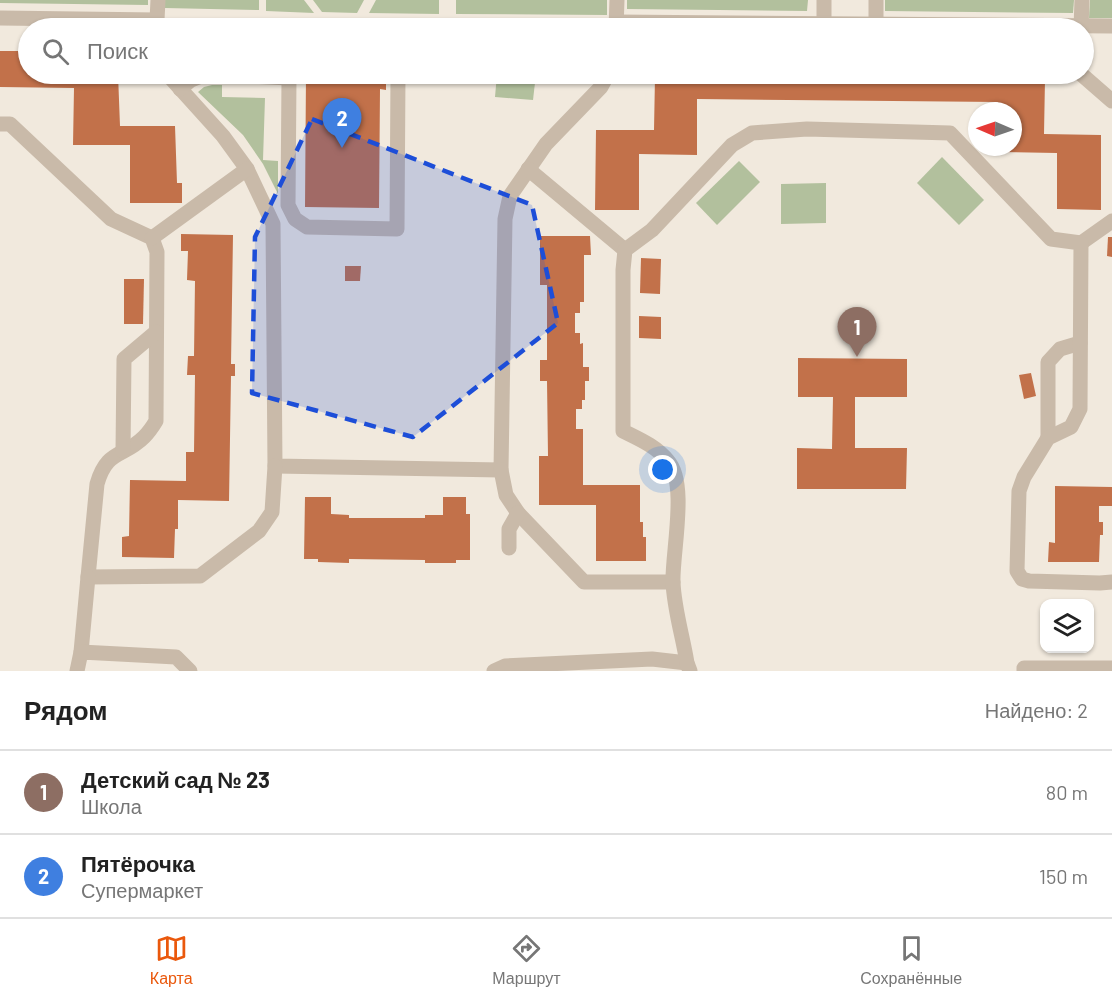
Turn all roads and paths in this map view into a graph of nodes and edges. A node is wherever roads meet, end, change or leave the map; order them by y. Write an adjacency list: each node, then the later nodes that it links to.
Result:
1 (158, 0): 7 (lane)
2 (617, 0): 8 (lane)
3 (824, 0): 9 (lane)
4 (876, 0): 10 (lane)
5 (1082, 0): 11 (lane)
6 (0, 18): 12 (lane)
7 (157, 18)
8 (616, 18)
9 (824, 18)
10 (876, 18)
11 (1081, 18)
12 (18, 19)
13 (1112, 26): 14 (lane)
14 (1094, 27)
15 (176, 84): 21 (lane)
16 (186, 84): 21 (lane)
17 (290, 84): 18 (lane)
18 (398, 84)
19 (603, 84): 25 (lane)
20 (1092, 84): 22 (lane)
21 (180, 89): 24 (lane)
22 (1112, 101)
23 (0, 124): 27 (lane)
24 (248, 170): 27 (lane); 34 (lane)
25 (528, 170): 29 (lane); 35 (lane)
26 (1112, 221): 28 (lane)
27 (152, 238): 30 (lane)
28 (1081, 243): 29 (lane); 31 (lane)
29 (625, 250): 39 (lane)
30 (156, 332): 33 (lane); 33 (lane)
31 (1080, 343): 32 (lane); 32 (lane)
32 (1048, 438): 40 (lane)
33 (123, 451): 38 (lane)
34 (275, 466): 35 (lane); 38 (lane)
35 (501, 470): 36 (lane)
36 (518, 513): 37 (lane); 39 (lane)
37 (509, 548)
38 (88, 577): 41 (lane)
39 (673, 582): 43 (lane)
40 (1112, 582)
41 (81, 652): 45 (lane); 46 (lane)
42 (580, 666): 43 (lane); 47 (lane)
43 (688, 667)
44 (1112, 668): 48 (lane)
45 (77, 671)
46 (190, 671)
47 (494, 671)
48 (1024, 671)

